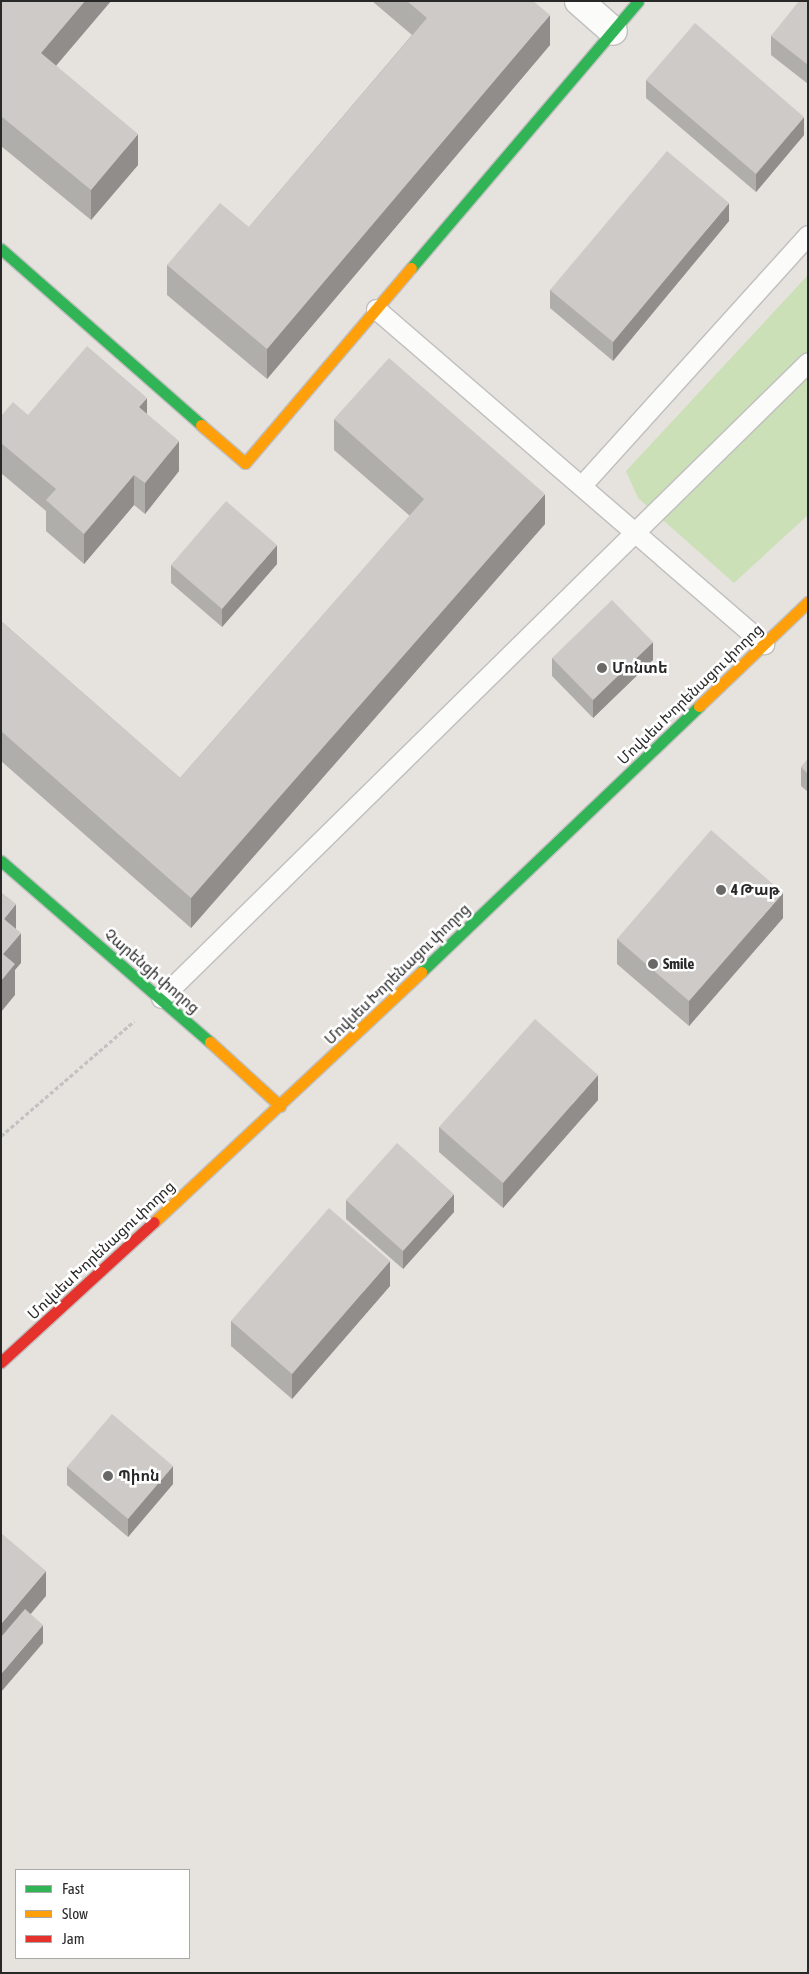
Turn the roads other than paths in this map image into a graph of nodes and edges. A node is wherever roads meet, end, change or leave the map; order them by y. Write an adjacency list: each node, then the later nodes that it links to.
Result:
1 (579, 1): 3 (street)
2 (638, 1): 3 (main road)
3 (613, 31): 6 (main road)
4 (808, 236): 8 (lane)
5 (1, 249): 6 (main road)
6 (376, 309): 8 (lane)
7 (808, 362): 9 (lane)
8 (582, 485): 9 (lane)
9 (637, 532): 11 (lane); 13 (lane)
10 (808, 602): 11 (main road, Մովսես Խորենացու փողոց)
11 (764, 644): 14 (main road, Մովսես Խորենացու փողոց)
12 (1, 861): 13 (main road, Չարենցի փողոց)
13 (161, 998): 14 (main road, Չարենցի փողոց)
14 (280, 1106): 15 (main road, Մովսես Խորենացու փողոց)
15 (1, 1362)

